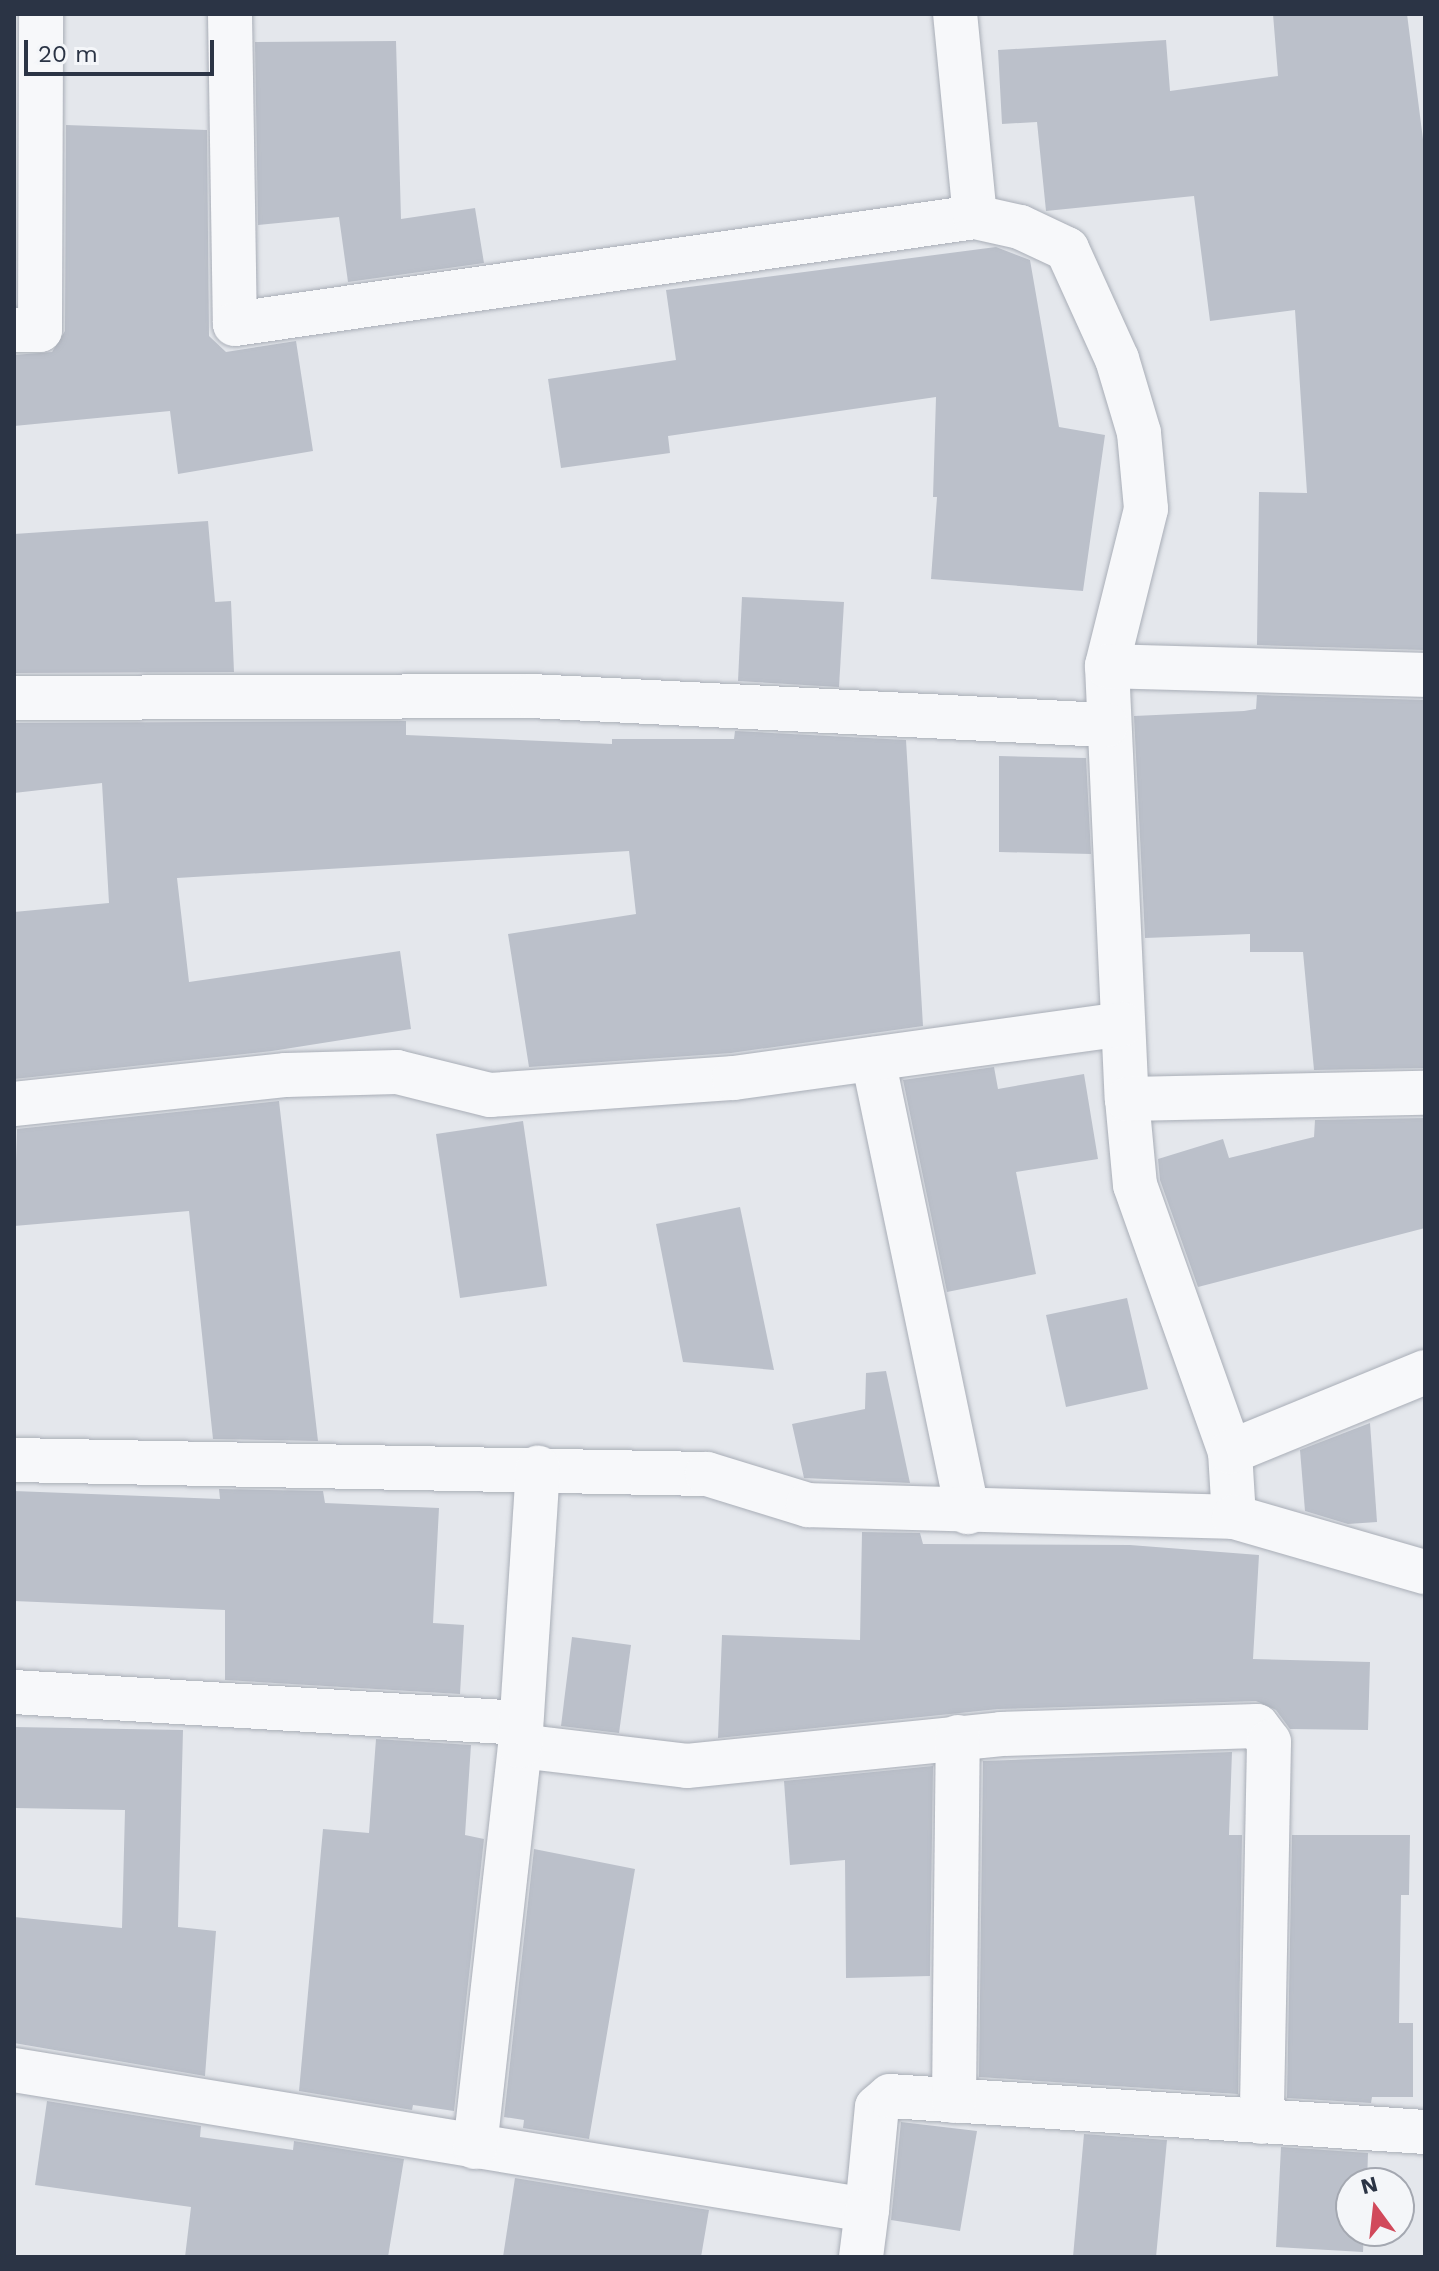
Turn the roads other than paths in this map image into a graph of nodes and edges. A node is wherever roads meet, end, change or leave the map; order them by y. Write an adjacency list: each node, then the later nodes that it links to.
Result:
1 (41, 14): 5 (street)
2 (230, 14): 4 (street)
3 (955, 14): 4 (street)
4 (975, 217): 6 (street)
5 (14, 330)
6 (1107, 666): 7 (street); 9 (street)
7 (1425, 675)
8 (14, 698): 9 (street)
9 (1106, 725): 10 (street)
10 (1122, 1024): 11 (street); 13 (street)
11 (873, 1059): 14 (street); 19 (street)
12 (1425, 1093): 13 (street)
13 (1127, 1099): 16 (street)
14 (14, 1104)
15 (1425, 1372): 16 (street)
16 (1230, 1452): 20 (street)
17 (14, 1460): 18 (street)
18 (538, 1468): 19 (street); 23 (street)
19 (968, 1512): 20 (street)
20 (1234, 1517): 21 (street)
21 (1425, 1572)
22 (14, 1692): 23 (street)
23 (520, 1734): 24 (street); 29 (street)
24 (958, 1737): 26 (street); 27 (street)
25 (14, 2070): 29 (street)
26 (954, 2101): 27 (street); 30 (street)
27 (1262, 2122): 28 (street)
28 (1425, 2132)
29 (475, 2147): 30 (street)
30 (867, 2210): 31 (street)
31 (861, 2257)

